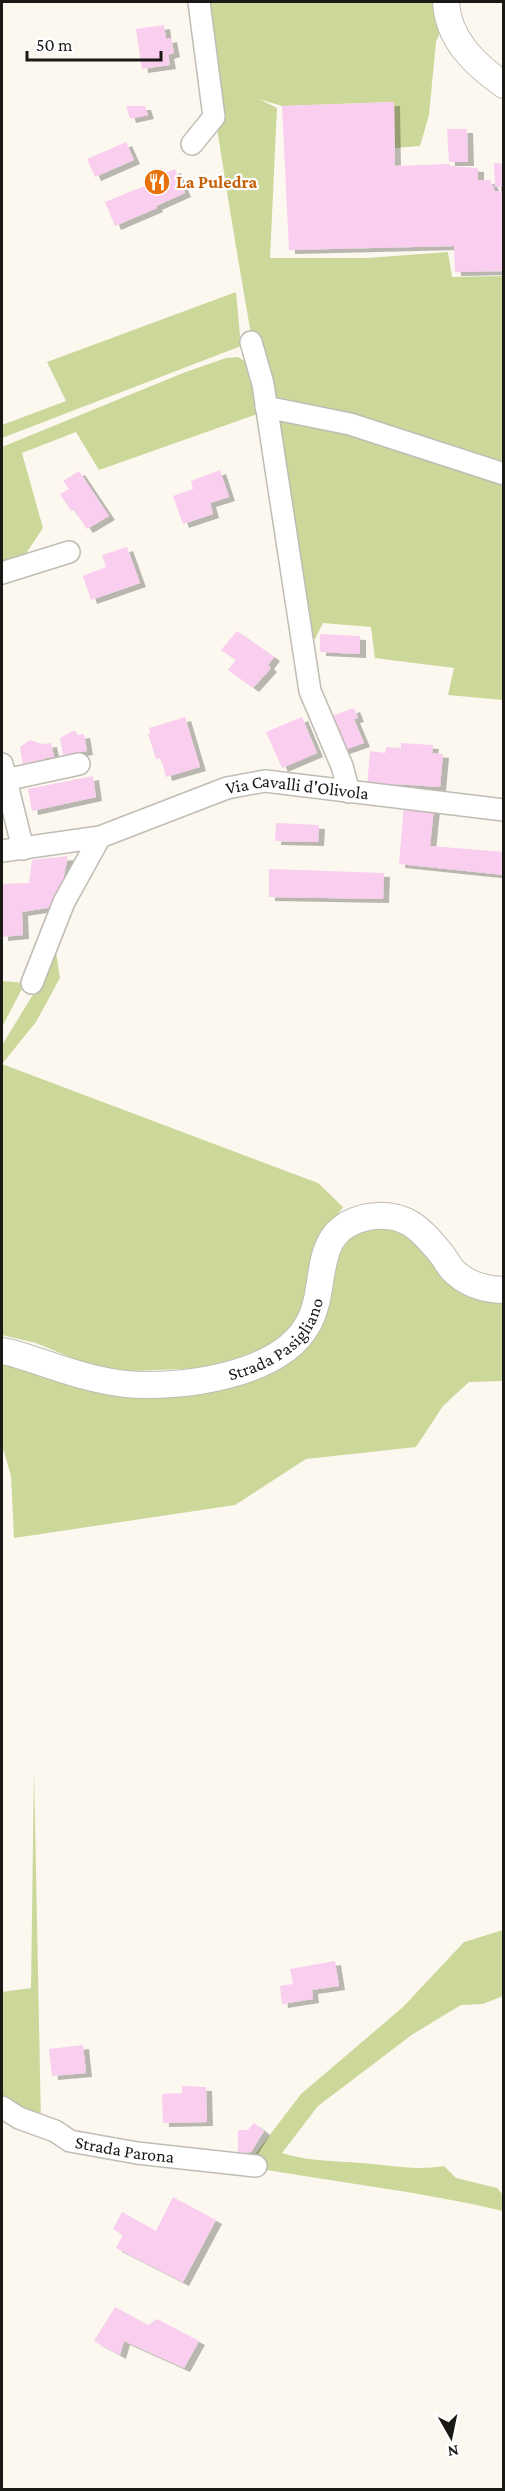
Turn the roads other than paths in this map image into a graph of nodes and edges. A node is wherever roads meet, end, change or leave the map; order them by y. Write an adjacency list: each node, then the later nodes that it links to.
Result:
1 (199, 2): 4 (street)
2 (446, 2): 3 (street)
3 (504, 85)
4 (192, 144)
5 (251, 342): 6 (street)
6 (266, 407): 7 (street); 12 (street)
7 (504, 474)
8 (69, 552): 9 (street)
9 (2, 573)
10 (79, 764): 11 (street)
11 (4, 772): 15 (street)
12 (349, 792): 13 (street, Via Cavalli d'Olivola); 14 (street, Via Cavalli d'Olivola)
13 (504, 810)
14 (100, 837): 15 (street, Via Cavalli d'Olivola); 17 (street)
15 (23, 849): 16 (street, Via Cavalli d'Olivola)
16 (2, 851)
17 (32, 982)
18 (504, 1290): 19 (street, Strada Pasigliano)
19 (2, 1352)
20 (2, 2107): 21 (street, Strada Parona)
21 (256, 2166)

